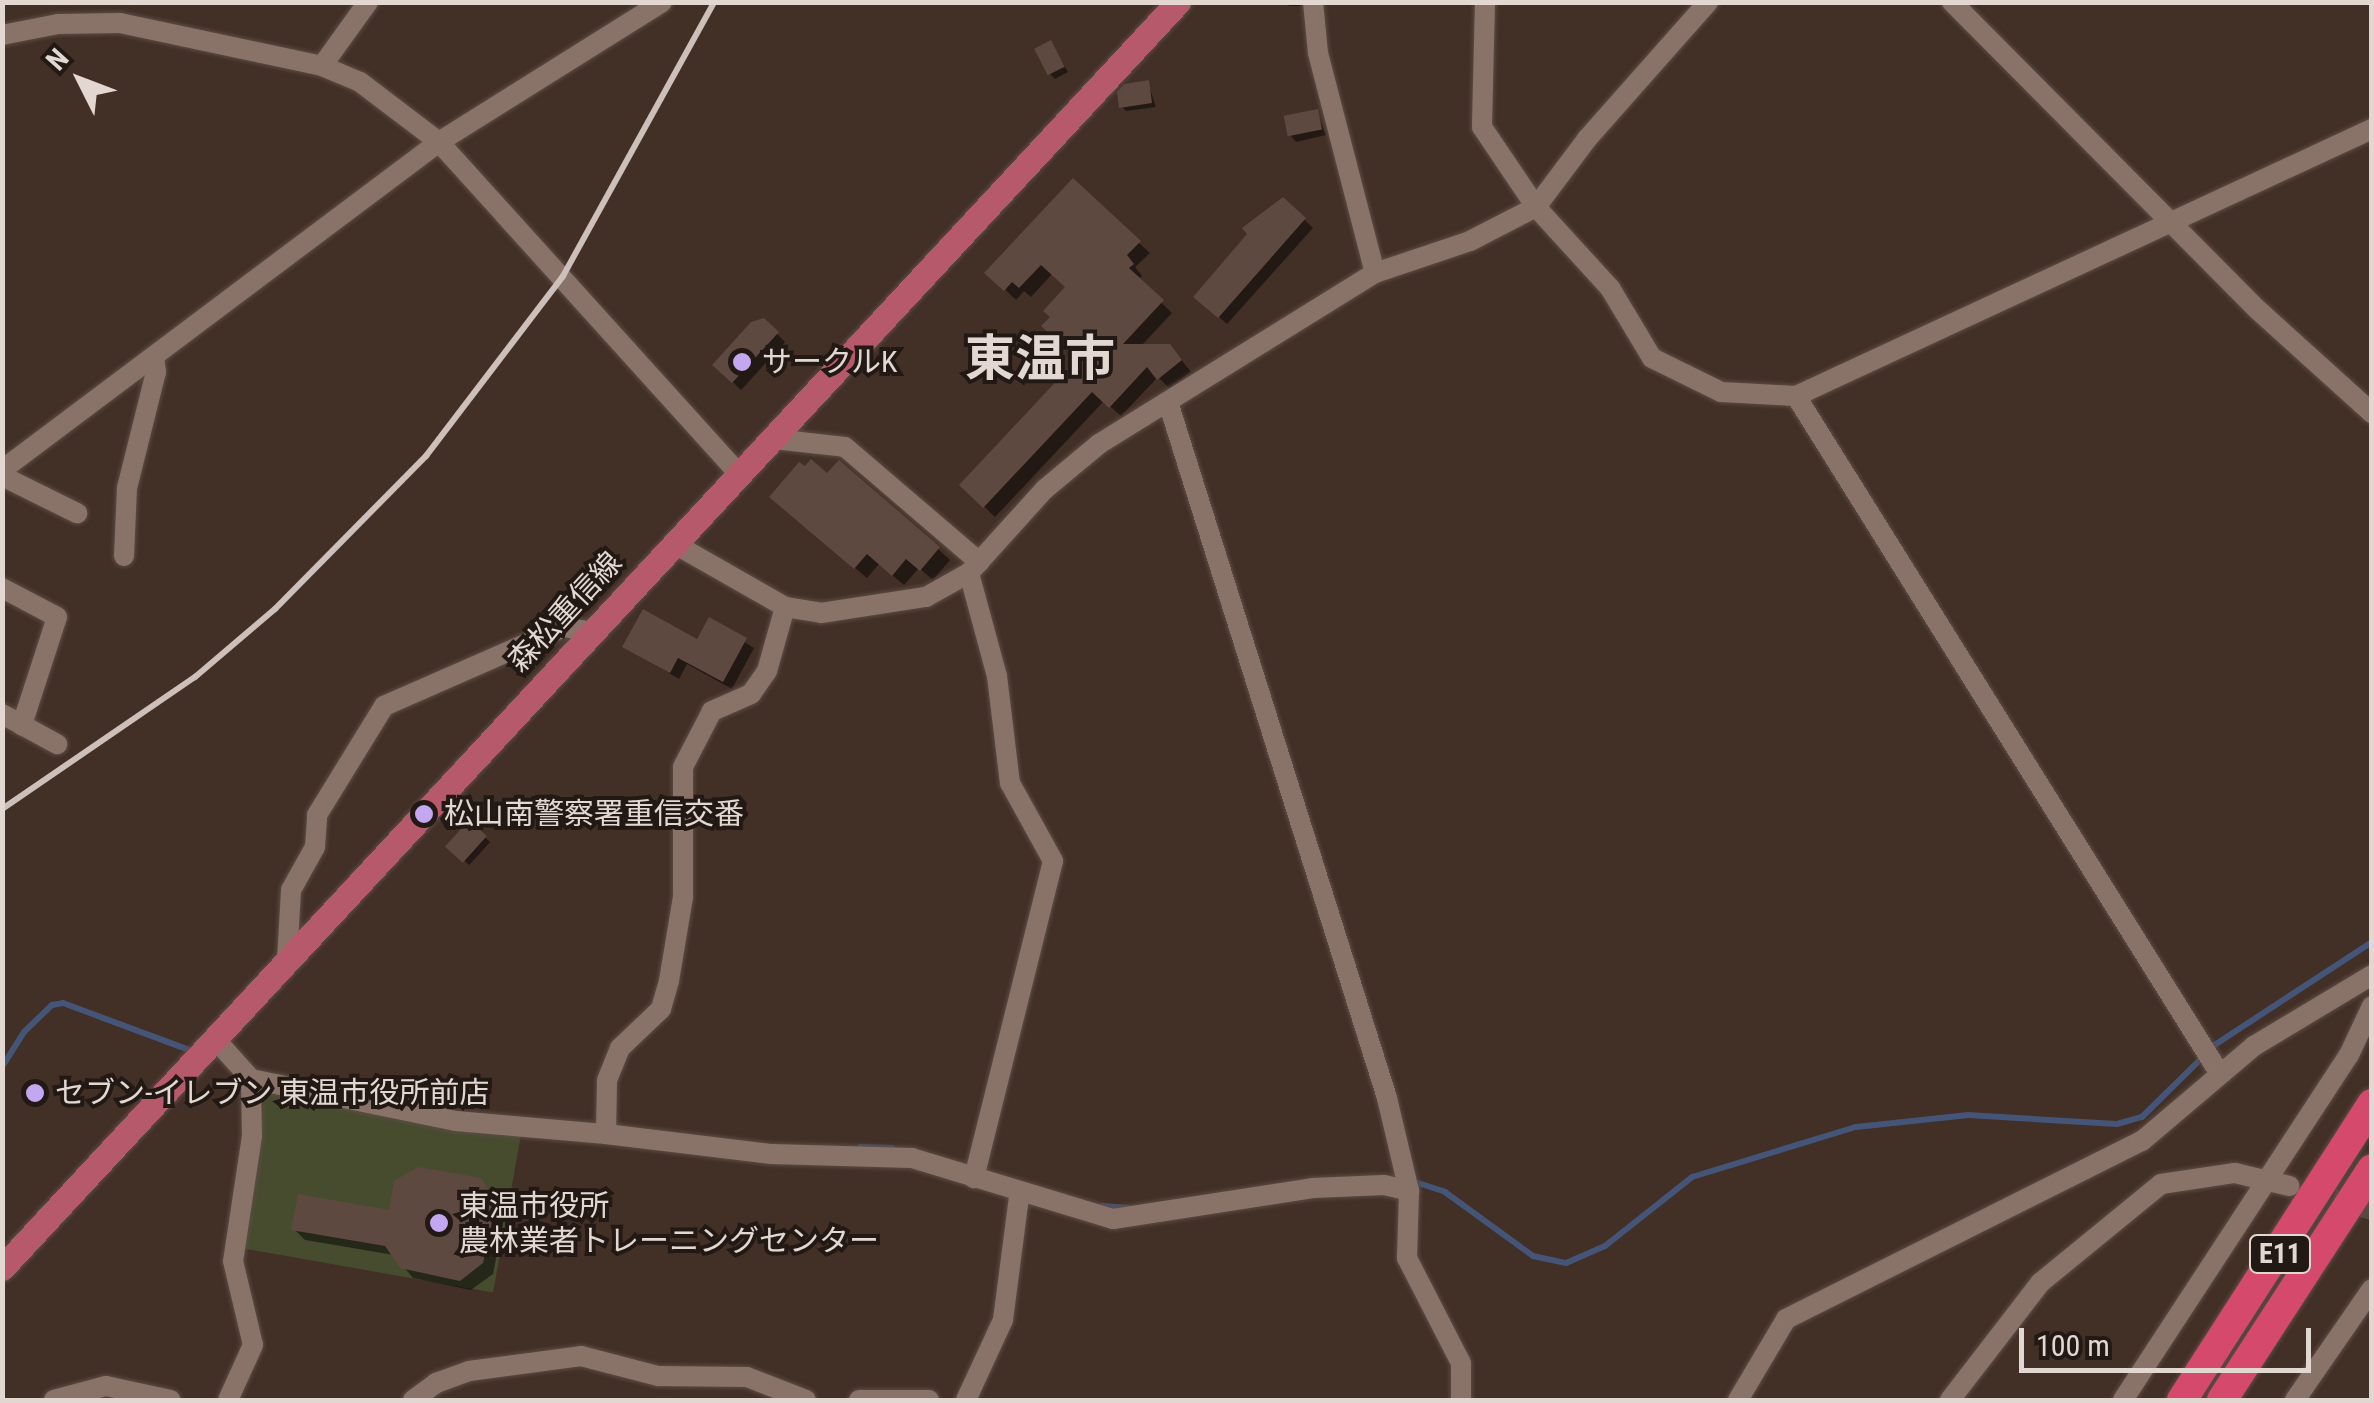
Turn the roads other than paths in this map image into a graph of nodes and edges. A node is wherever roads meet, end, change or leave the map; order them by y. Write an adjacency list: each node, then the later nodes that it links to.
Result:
1 (368, 2): 9 (street)
2 (662, 2): 11 (street)
3 (1178, 2): 19 (main road, 森松重信線)
4 (1313, 2): 14 (street)
5 (1485, 2): 12 (street)
6 (1708, 2): 12 (street)
7 (1952, 2): 13 (street)
8 (2, 35): 9 (street)
9 (322, 66): 11 (street)
10 (2372, 130): 13 (street)
11 (439, 142): 15 (street); 21 (street)
12 (1536, 207): 14 (street); 16 (street)
13 (2171, 224): 16 (street); 18 (street)
14 (1375, 273): 17 (street)
15 (154, 356): 20 (street); 24 (street)
16 (1796, 396): 36 (street)
17 (1168, 402): 25 (street); 44 (street)
18 (2372, 413)
19 (774, 438): 21 (main road, 森松重信線); 25 (street)
20 (2, 473): 22 (street)
21 (740, 474): 23 (main road, 森松重信線)
22 (77, 513)
23 (673, 543): 27 (street); 28 (main road, 森松重信線)
24 (124, 556)
25 (974, 567): 27 (street); 41 (street)
26 (2, 588): 30 (street)
27 (786, 607): 39 (street)
28 (591, 632): 32 (main road, 森松重信線); 32 (street)
29 (2, 714): 30 (street)
30 (22, 724): 31 (street)
31 (57, 744)
32 (288, 960): 35 (main road, 森松重信線)
33 (2372, 976): 36 (street)
34 (2372, 1006): 42 (street)
35 (214, 1039): 37 (street); 46 (main road, 森松重信線)
36 (2209, 1057): 57 (street)
37 (251, 1079): 39 (street); 50 (street)
38 (2372, 1104): 60 (highway, E11)
39 (606, 1134): 41 (street)
40 (2372, 1169): 61 (highway, E11)
41 (974, 1178): 45 (street)
42 (2262, 1180): 43 (street); 58 (street); 59 (street)
43 (2289, 1186)
44 (1409, 1191): 45 (street); 56 (street)
45 (1019, 1196): 55 (street)
46 (2, 1268)
47 (2372, 1290): 62 (street)
48 (54, 1400): 49 (street)
49 (170, 1400)
50 (228, 1400)
51 (413, 1400): 52 (street)
52 (806, 1400)
53 (859, 1400): 54 (street)
54 (929, 1400)
55 (966, 1400)
56 (1461, 1400)
57 (1738, 1400)
58 (1950, 1400)
59 (2124, 1400)
60 (2182, 1400)
61 (2222, 1400)
62 (2295, 1400)

